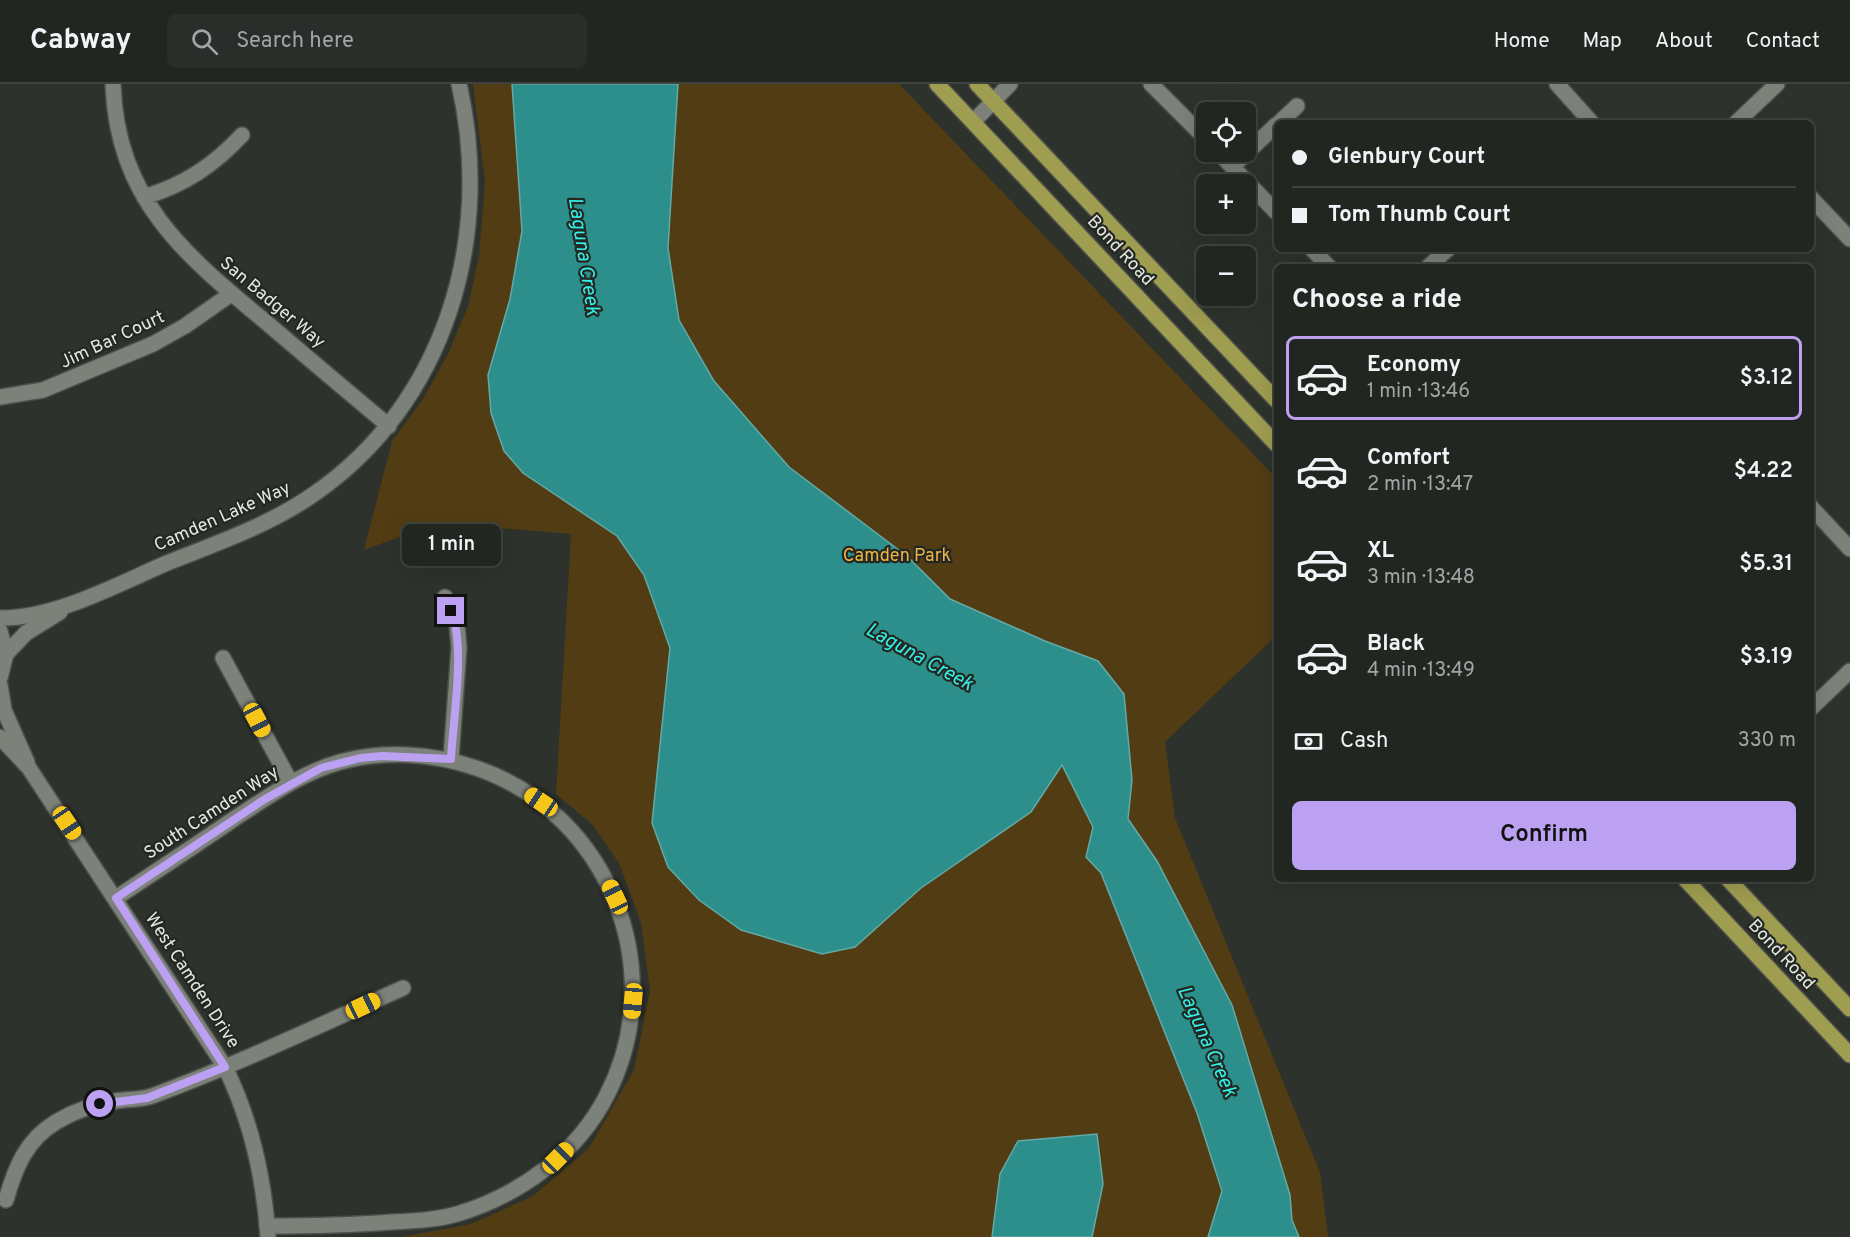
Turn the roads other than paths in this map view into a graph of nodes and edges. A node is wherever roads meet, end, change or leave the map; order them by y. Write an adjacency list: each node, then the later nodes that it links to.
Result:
1 (113, 84): 20 (street, San Badger Way)
2 (459, 84): 31 (street, Camden Lake Way)
3 (937, 84): 14 (main road, Bond Road)
4 (977, 84): 9 (main road, Bond Road)
5 (1010, 84): 9 (street)
6 (1151, 84): 16 (street)
7 (1557, 84): 12 (street)
8 (1777, 84): 13 (street)
9 (993, 100): 14 (street); 30 (main road, Bond Road)
10 (1297, 106): 11 (street)
11 (1282, 120)
12 (1587, 120)
13 (1740, 120)
14 (974, 121): 32 (main road, Bond Road)
15 (1274, 128): 19 (street)
16 (1196, 129)
17 (242, 135): 20 (street)
18 (1229, 162): 19 (street)
19 (1233, 166): 22 (street)
20 (144, 197): 28 (street, San Badger Way)
21 (1814, 201): 23 (street)
22 (1274, 210)
23 (1850, 239)
24 (1315, 252): 26 (street)
25 (1445, 252): 27 (street)
26 (1326, 264)
27 (1431, 264)
28 (231, 294): 29 (street, Jim Bar Court); 31 (street, San Badger Way)
29 (0, 397)
30 (1274, 398)
31 (389, 426): 36 (street, Camden Lake Way)
32 (1274, 442)
33 (1814, 510): 34 (street)
34 (1850, 549)
35 (445, 597): 46 (street)
36 (83, 598): 37 (street, Camden Lake Way); 39 (street, Camden Lake Way)
37 (0, 618)
38 (0, 631): 39 (street)
39 (6, 654): 42 (street)
40 (223, 658): 48 (street)
41 (1850, 671): 44 (street)
42 (0, 678)
43 (0, 685): 47 (street, West Camden Drive)
44 (1814, 705)
45 (0, 737): 47 (street, West Camden Drive)
46 (451, 759): 48 (street, South Camden Way); 57 (street, South Camden Way)
47 (29, 768): 51 (street, West Camden Drive)
48 (291, 783): 51 (street, South Camden Way)
49 (1688, 882): 54 (main road, Bond Road)
50 (1731, 882): 53 (main road, Bond Road)
51 (116, 898): 55 (street, West Camden Drive)
52 (404, 988): 55 (street)
53 (1850, 1010)
54 (1850, 1055)
55 (225, 1067): 56 (street); 57 (street, West Camden Drive)
56 (6, 1200)
57 (267, 1231)

